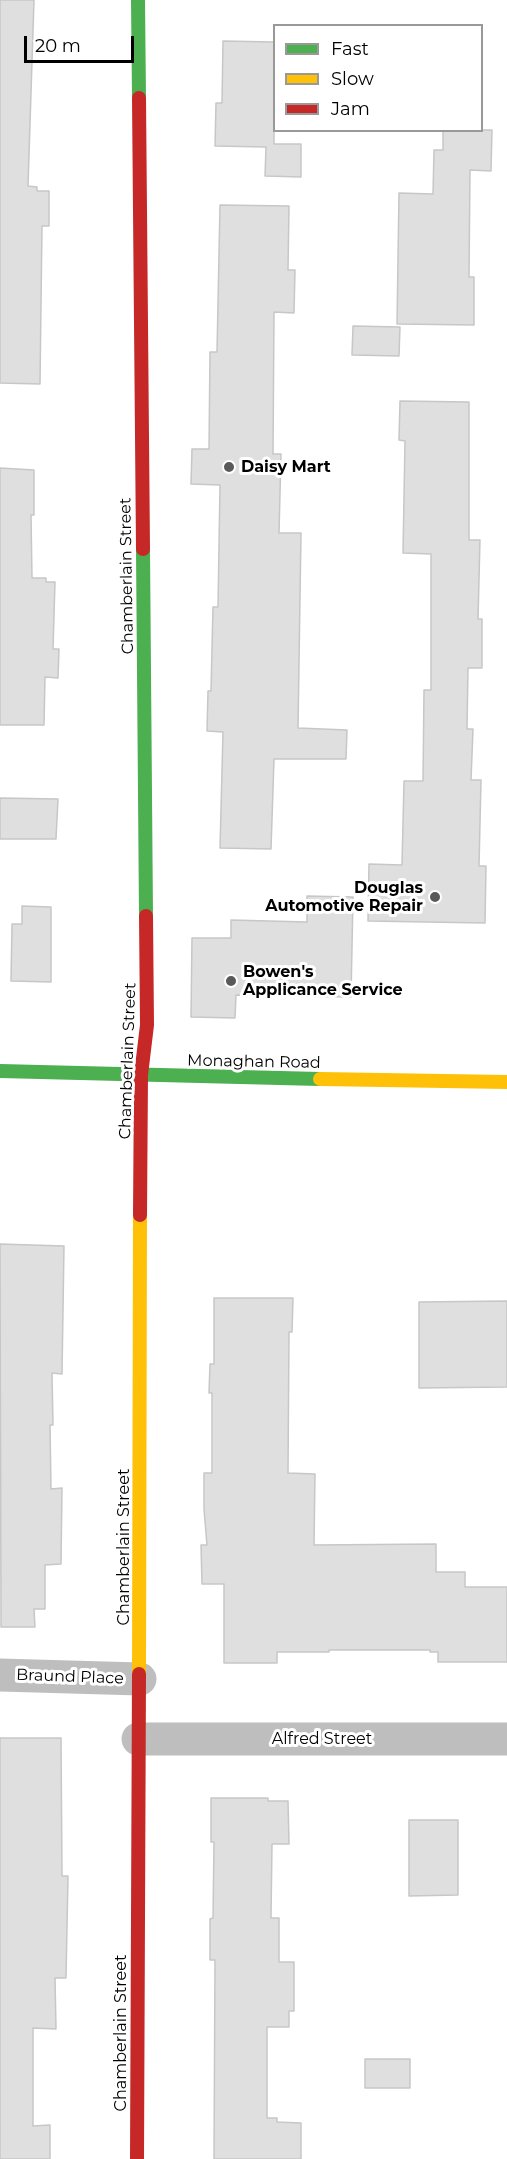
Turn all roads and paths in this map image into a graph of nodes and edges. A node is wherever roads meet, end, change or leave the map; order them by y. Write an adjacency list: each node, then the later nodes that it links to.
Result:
1 (138, 0): 3 (street, Chamberlain Street)
2 (0, 1071): 3 (street, Monaghan Road)
3 (141, 1075): 4 (street, Monaghan Road); 6 (street, Chamberlain Street)
4 (507, 1082)
5 (0, 1675): 6 (street, Braund Place)
6 (140, 1679): 8 (street, Chamberlain Street)
7 (507, 1738): 8 (street, Alfred Street)
8 (138, 1739): 9 (street, Chamberlain Street)
9 (137, 2159)

